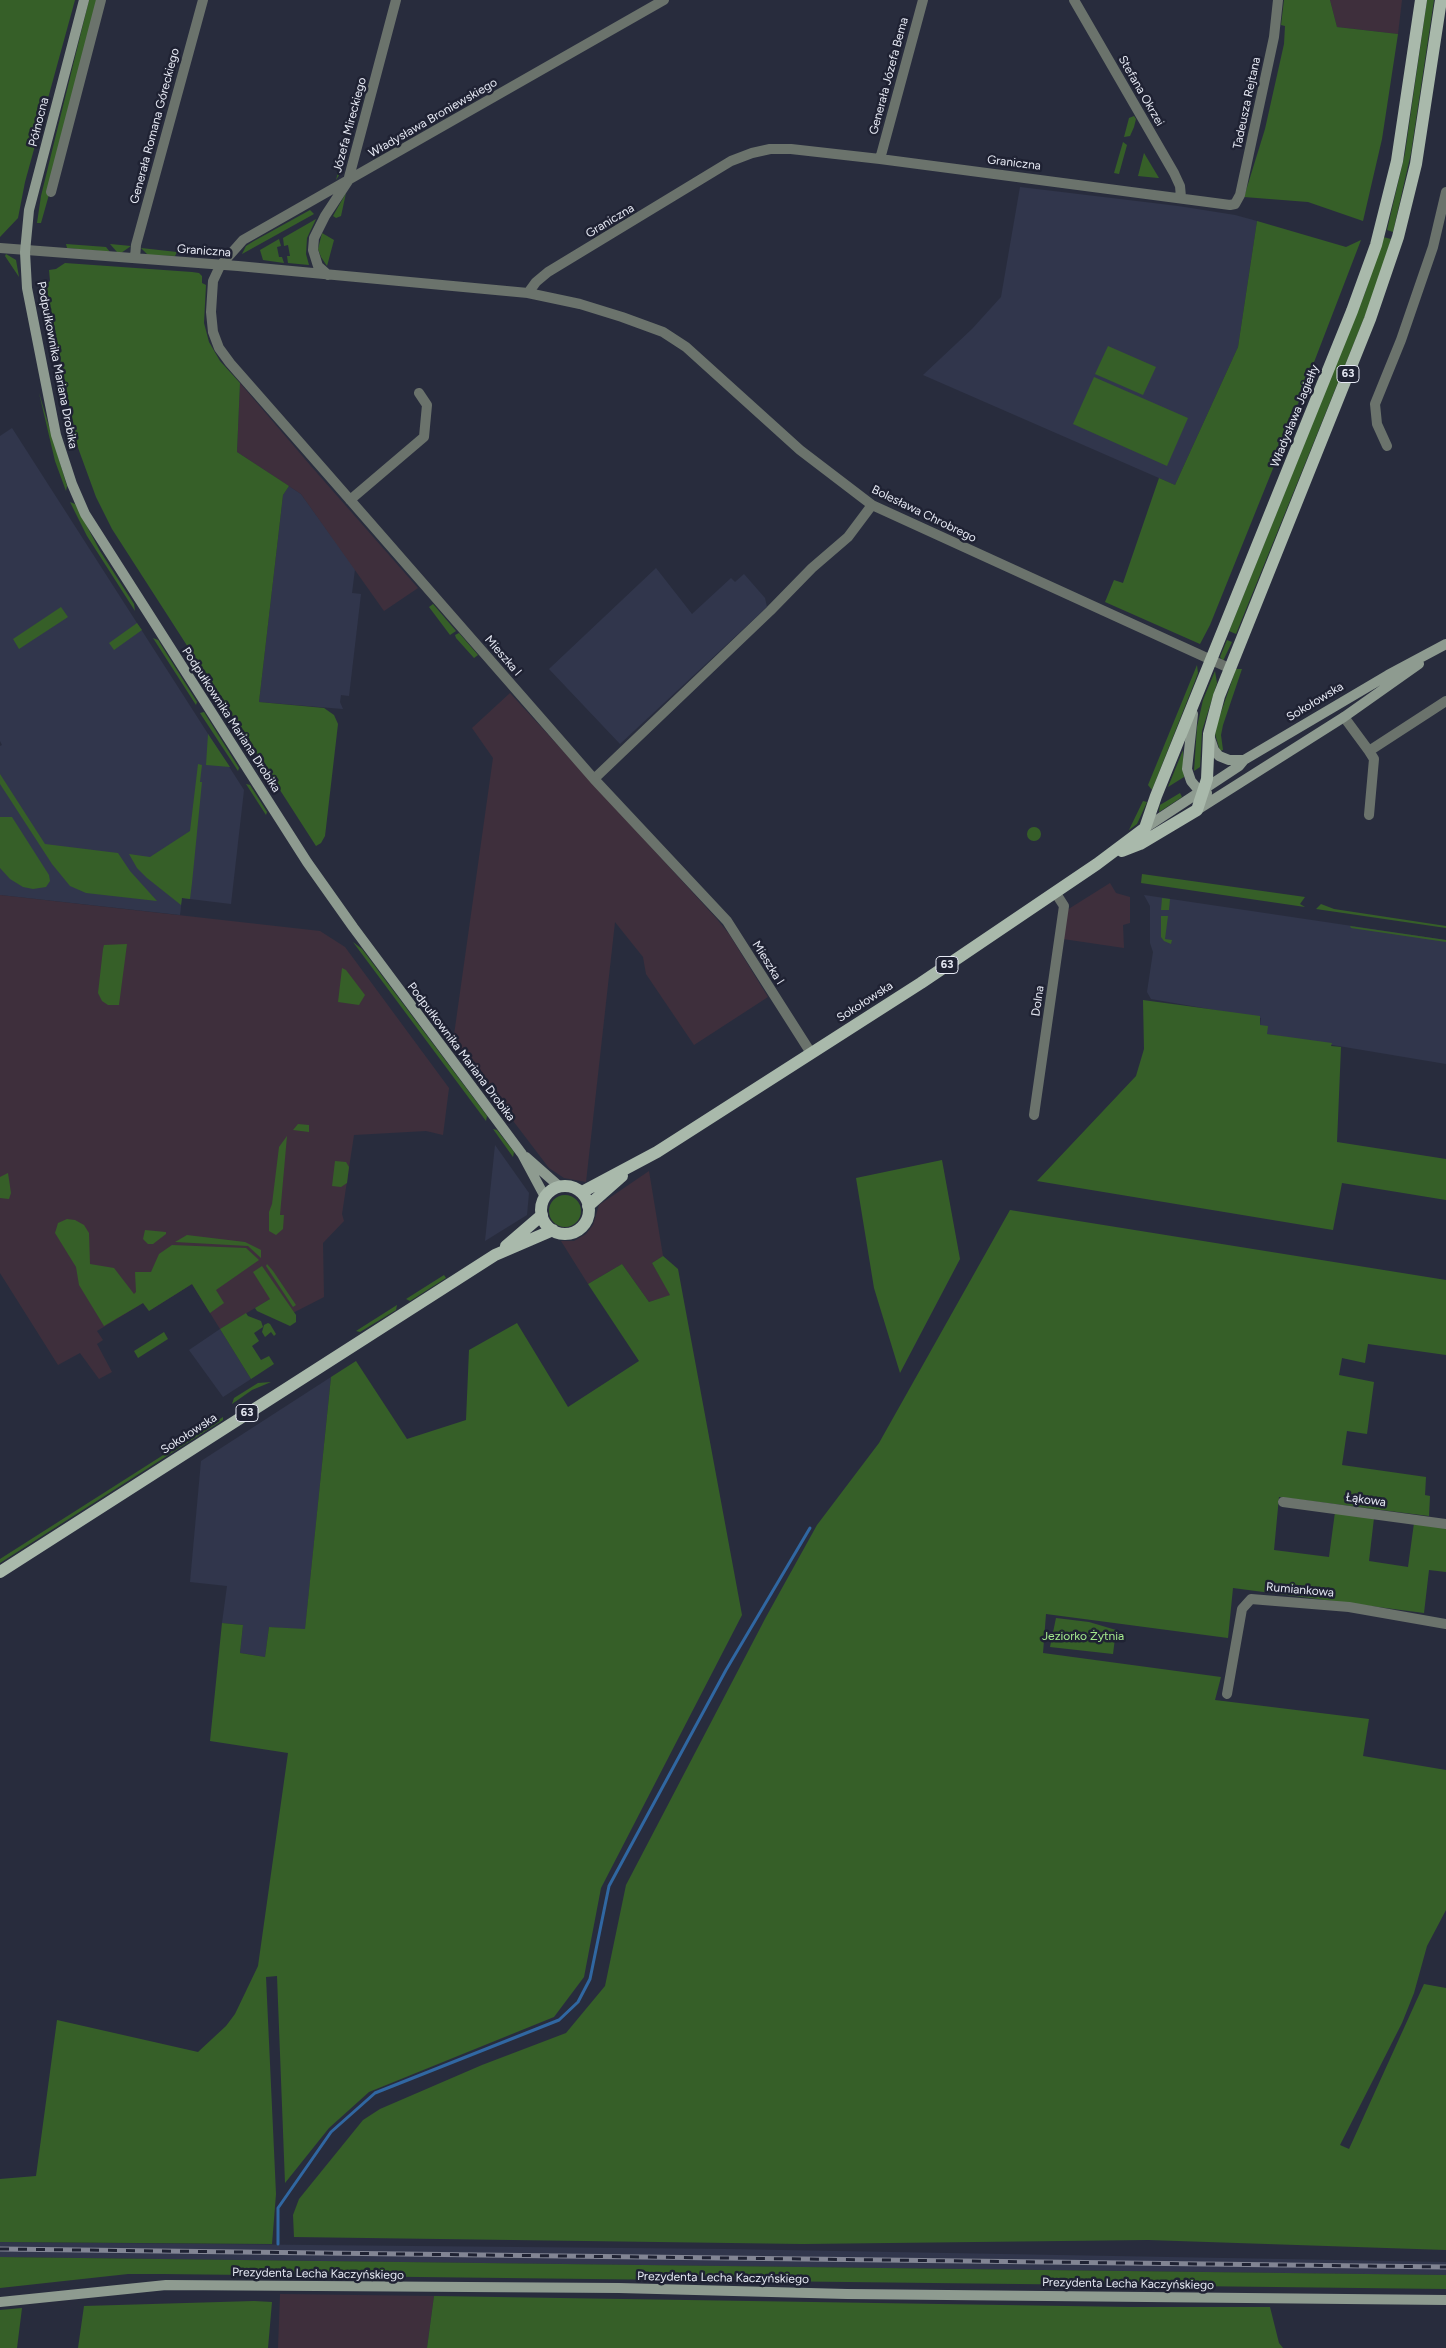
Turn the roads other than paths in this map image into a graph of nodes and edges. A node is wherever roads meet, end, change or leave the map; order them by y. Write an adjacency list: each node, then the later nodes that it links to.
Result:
1 (84, 0): 18 (main road, Północna)
2 (101, 0): 13 (street)
3 (203, 0): 19 (street, Generała Romana Góreckiego)
4 (396, 0): 12 (street, Józefa Mireckiego)
5 (664, 0): 12 (street, Władysława Broniewskiego)
6 (923, 0): 11 (street, Generała Józefa Bema)
7 (1074, 0): 15 (street, Stefana Okrzei)
8 (1278, 0): 16 (street, Tadeusza Rejtana)
9 (1421, 0): 28 (main road, Władysława Jagiełły / 63)
10 (1441, 0): 29 (main road, 63)
11 (880, 159): 15 (street, Graniczna); 22 (street, Graniczna)
12 (348, 181): 20 (street, Władysława Broniewskiego); 21 (street, Józefa Mireckiego)
13 (51, 192)
14 (1446, 192): 24 (street)
15 (1181, 197): 16 (street, Graniczna)
16 (1230, 205)
17 (0, 248): 18 (street, Graniczna)
18 (25, 252): 19 (street, Graniczna); 46 (main road, Podpułkownika Mariana Drobika)
19 (135, 258): 20 (street, Graniczna)
20 (220, 266): 21 (street, Graniczna); 25 (street, Mieszka I)
21 (328, 275): 22 (street, Graniczna)
22 (528, 293): 26 (street, Bolesława Chrobrego)
23 (419, 393): 25 (street)
24 (1388, 446)
25 (350, 500): 36 (street, Mieszka I)
26 (872, 505): 28 (street, Bolesława Chrobrego); 36 (street)
27 (1446, 644): 32 (main road, Sokołowska); 35 (main road, Sokołowska)
28 (1211, 660): 29 (street, Bolesława Chrobrego); 30 (main road, Władysława Jagiełły / 63)
29 (1230, 668): 33 (main road, 63)
30 (1194, 701): 37 (main road); 41 (main road, Władysława Jagiełły / 63)
31 (1446, 701): 34 (street)
32 (1344, 717): 34 (street); 38 (main road, Sokołowska)
33 (1209, 734): 35 (main road); 37 (main road, 63)
34 (1369, 751): 40 (street)
35 (1244, 760): 37 (main road, Sokołowska)
36 (594, 779): 44 (street, Mieszka I)
37 (1203, 790): 38 (main road); 39 (main road, 63); 41 (main road, Sokołowska)
38 (1222, 795): 39 (main road, Sokołowska)
39 (1197, 810): 42 (main road, Sokołowska / 63)
40 (1369, 815)
41 (1145, 828): 42 (main road, Sokołowska / 63)
42 (1106, 858): 43 (main road, Sokołowska / 63)
43 (1056, 892): 44 (main road, Sokołowska / 63); 45 (street, Dolna)
44 (811, 1053): 47 (main road, Sokołowska / 63)
45 (1034, 1115)
46 (522, 1154): 48 (main road, Podpułkownika Mariana Drobika); 50 (main road, Podpułkownika Mariana Drobika)
47 (636, 1165): 49 (main road, Sokołowska); 51 (main road, Sokołowska)
48 (560, 1187): 49 (main road); 50 (main road)
49 (582, 1192): 51 (main road)
50 (545, 1197): 52 (main road)
51 (588, 1206): 53 (main road, 63)
52 (542, 1215): 53 (main road); 54 (main road, Sokołowska / 63)
53 (553, 1230): 54 (main road, Sokołowska / 63)
54 (495, 1256): 57 (main road, Sokołowska / 63)
55 (1283, 1502): 56 (street, Łąkowa)
56 (1446, 1524)
57 (0, 1572)
58 (1446, 1624): 59 (street, Rumiankowa)
59 (1227, 1694)
60 (1446, 2300): 61 (main road, Prezydenta Lecha Kaczyńskiego)
61 (0, 2302)

